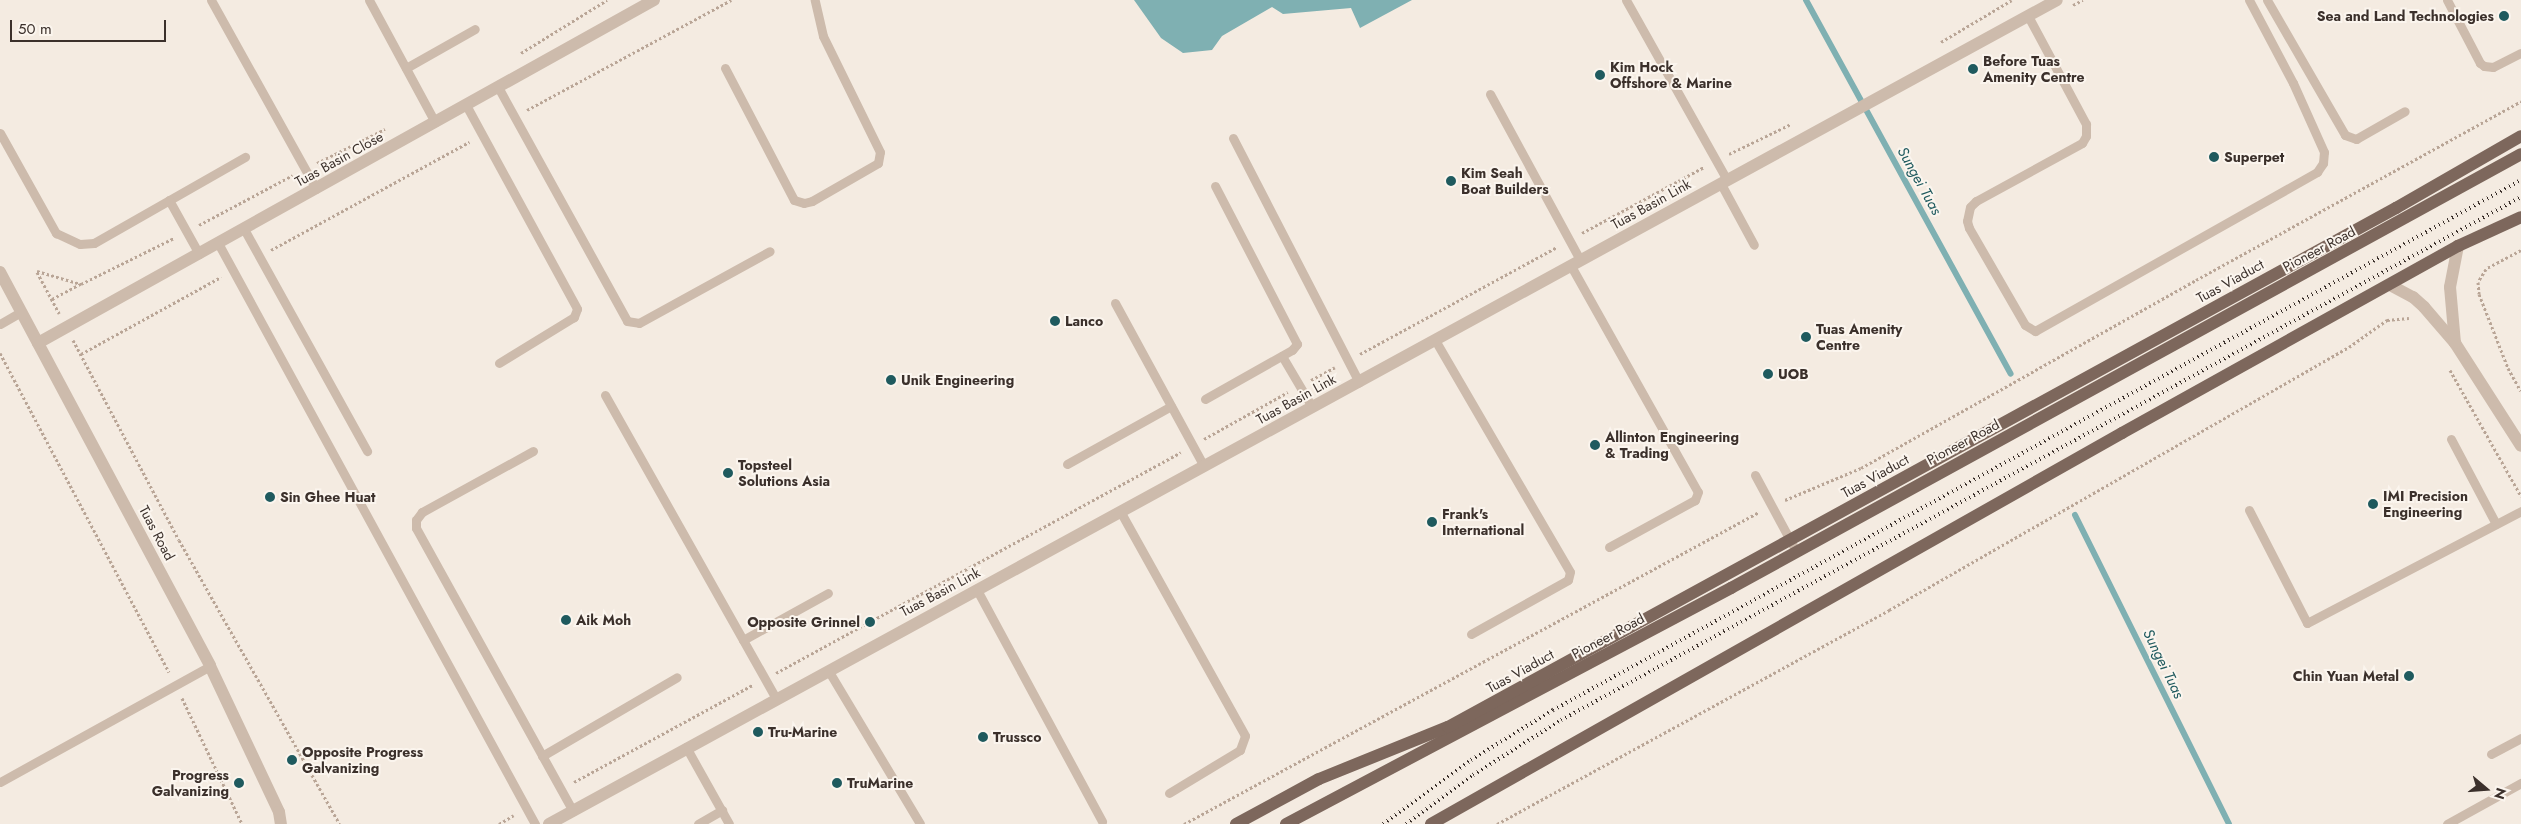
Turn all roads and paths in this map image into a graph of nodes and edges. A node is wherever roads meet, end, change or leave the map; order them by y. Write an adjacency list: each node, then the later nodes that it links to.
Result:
1 (211, 0): 36 (lane)
2 (370, 0): 18 (lane)
3 (608, 0): 17 (path)
4 (654, 0): 20 (street, Tuas Basin Close)
5 (731, 0): 25 (path)
6 (815, 0): 19 (lane)
7 (1626, 0): 35 (lane)
8 (2012, 0): 15 (path)
9 (2057, 0): 13 (street, Tuas Basin Link)
10 (2249, 0): 13 (lane)
11 (2267, 0): 24 (lane)
12 (2447, 0): 16 (lane)
13 (2028, 16): 37 (street, Tuas Basin Link)
14 (475, 29): 18 (lane)
15 (1936, 45)
16 (2521, 52)
17 (515, 56)
18 (406, 68): 26 (lane)
19 (725, 68)
20 (498, 87): 23 (street, Tuas Basin Close); 25 (lane)
21 (1490, 94): 44 (lane)
22 (2521, 101): 88 (path)
23 (466, 105): 26 (street, Tuas Basin Close); 30 (lane)
24 (2405, 111)
25 (514, 117): 49 (lane)
26 (435, 122): 39 (street, Tuas Basin Close)
27 (1792, 124): 35 (path)
28 (392, 125): 36 (path)
29 (0, 133): 40 (lane)
30 (483, 135): 51 (path); 71 (lane)
31 (2521, 136): 128 (main road, Tuas Viaduct, bridge)
32 (1233, 138): 69 (lane)
33 (2521, 154): 94 (main road, Pioneer Road)
34 (244, 157): 40 (lane)
35 (1716, 161): 37 (lane); 44 (path)
36 (304, 169): 39 (lane); 43 (path)
37 (1724, 182): 46 (lane); 52 (street, Tuas Basin Link)
38 (1215, 186): 68 (lane)
39 (316, 189): 42 (street, Tuas Basin Close)
40 (169, 200): 43 (lane)
41 (2521, 217): 47 (main road)
42 (244, 228): 45 (street, Tuas Basin Close); 51 (lane)
43 (186, 232): 50 (lane); 55 (path)
44 (1569, 240): 52 (lane); 69 (path)
45 (218, 243): 50 (street, Tuas Basin Close); 53 (lane)
46 (1754, 245)
47 (2458, 246): 56 (main road); 65 (street)
48 (2521, 250): 74 (path)
49 (770, 251)
50 (199, 254): 62 (street, Tuas Basin Close)
51 (259, 256): 82 (lane)
52 (1576, 263): 63 (street, Tuas Basin Link); 93 (lane)
53 (233, 271): 67 (path); 113 (lane)
54 (0, 272): 59 (street, Tuas Road)
55 (81, 284): 57 (path); 57 (path)
56 (2390, 285): 65 (street); 130 (main road)
57 (52, 299): 62 (path)
58 (1115, 304): 77 (lane)
59 (21, 312): 61 (lane); 64 (street, Tuas Road)
60 (2414, 320): 131 (path)
61 (0, 324)
62 (66, 327): 64 (street, Tuas Basin Close); 67 (path)
63 (1435, 340): 72 (street, Tuas Basin Link); 97 (lane)
64 (38, 343): 99 (street, Tuas Road)
65 (2455, 343): 81 (street)
66 (0, 353): 103 (path)
67 (81, 354): 120 (path)
68 (1282, 356): 73 (lane); 76 (lane)
69 (1348, 360): 72 (lane); 73 (path)
70 (2446, 362): 87 (path)
71 (499, 363)
72 (1359, 382): 78 (street, Tuas Basin Link)
73 (1300, 386): 78 (lane); 80 (path)
74 (2521, 391)
75 (605, 395): 98 (lane)
76 (1205, 400)
77 (1171, 406): 80 (lane); 84 (lane)
78 (1312, 407): 85 (street, Tuas Basin Link)
79 (2451, 439): 92 (lane)
80 (1192, 446): 85 (lane); 102 (path)
81 (2521, 446)
82 (367, 451)
83 (533, 451): 108 (lane)
84 (1067, 464)
85 (1204, 466): 91 (street, Tuas Basin Link)
86 (1755, 475): 88 (lane)
87 (2521, 496)
88 (1771, 506): 94 (lane); 127 (path)
89 (2249, 510): 92 (lane)
90 (2521, 511): 92 (lane)
91 (1120, 512): 95 (street, Tuas Basin Link); 112 (lane)
92 (2496, 524)
93 (1609, 547)
94 (1796, 551): 129 (main road, Pioneer Road)
95 (977, 590): 100 (street, Tuas Basin Link); 117 (lane)
96 (828, 593): 98 (lane)
97 (1471, 634)
98 (743, 640): 102 (lane)
99 (210, 666): 103 (lane); 116 (street, Tuas Road)
100 (828, 670): 104 (street, Tuas Basin Link); 126 (lane)
101 (678, 677): 108 (lane)
102 (765, 679): 104 (lane); 111 (path)
103 (176, 685): 109 (lane); 118 (path)
104 (776, 698): 106 (street, Tuas Basin Link)
105 (2521, 738): 107 (lane)
106 (686, 747): 114 (lane); 115 (street, Tuas Basin Link)
107 (2491, 754)
108 (542, 756): 111 (lane)
109 (0, 782)
110 (2521, 783): 132 (lane)
111 (562, 789): 115 (lane)
112 (1169, 793)
113 (527, 807): 121 (path); 122 (lane)
114 (722, 810): 124 (lane); 125 (lane)
115 (573, 811): 123 (street, Tuas Basin Link)
116 (280, 818): 119 (street, Tuas Road)
117 (1102, 821)
118 (242, 824)
119 (291, 824)
120 (340, 824)
121 (499, 824)
122 (535, 824)
123 (550, 824)
124 (698, 824)
125 (730, 824)
126 (920, 824)
127 (1184, 824)
128 (1236, 824)
129 (1286, 824)
130 (1431, 824)
131 (1497, 824)
132 (2448, 824)

